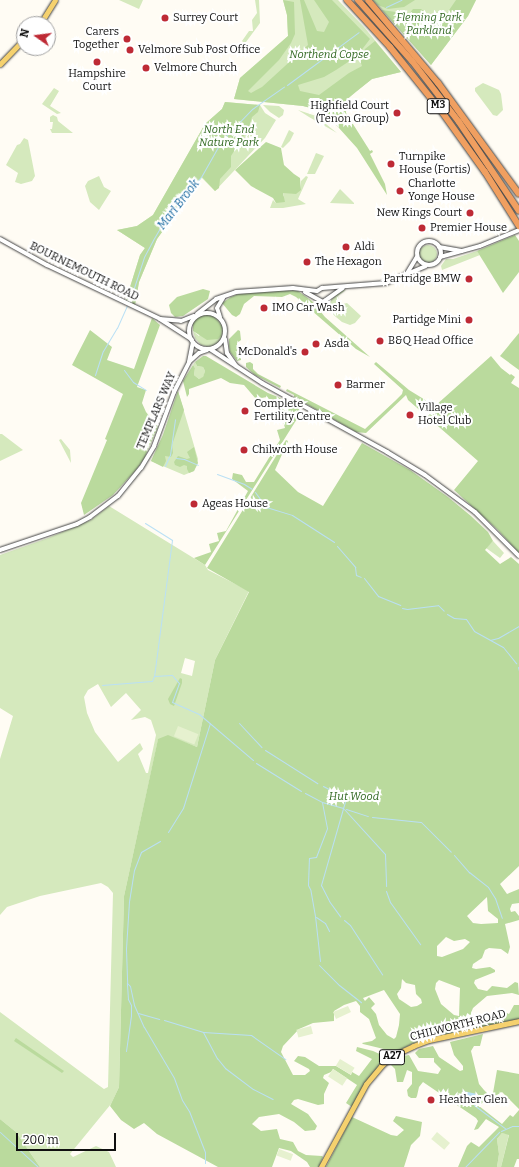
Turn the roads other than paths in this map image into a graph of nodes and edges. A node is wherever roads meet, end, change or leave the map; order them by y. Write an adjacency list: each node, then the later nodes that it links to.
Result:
1 (55, 0): 5 (main road)
2 (347, 0): 10 (highway, M3)
3 (358, 0): 9 (highway, M3)
4 (368, 0): 8 (highway, M3)
5 (45, 16)
6 (16, 47): 7 (main road)
7 (0, 64)
8 (519, 194)
9 (519, 211)
10 (518, 224)
11 (519, 230): 14 (street)
12 (0, 239): 28 (street, BOURNEMOUTH ROAD)
13 (439, 247): 14 (street); 15 (street); 16 (street)
14 (462, 251): 16 (street)
15 (417, 257): 17 (street); 18 (street)
16 (440, 257): 17 (street)
17 (426, 266): 18 (street)
18 (405, 276): 19 (street)
19 (344, 287): 20 (street); 24 (street)
20 (326, 289): 22 (street); 24 (street)
21 (302, 290): 22 (street); 23 (street); 25 (street)
22 (317, 292): 25 (street)
23 (224, 296): 26 (street); 27 (street)
24 (329, 297): 25 (street)
25 (317, 299)
26 (196, 315): 27 (street); 28 (street, BOURNEMOUTH ROAD); 30 (street)
27 (220, 317): 29 (street)
28 (160, 319): 30 (street, BOURNEMOUTH ROAD)
29 (225, 339): 31 (street); 33 (street)
30 (192, 341): 31 (street); 32 (street, TEMPLARS WAY)
31 (209, 349): 32 (street, TEMPLARS WAY); 33 (street)
32 (189, 362): 34 (street, TEMPLARS WAY)
33 (236, 367): 35 (street)
34 (0, 550)
35 (519, 556)
36 (519, 1021): 37 (main road, CHILWORTH ROAD / A27)
37 (320, 1167)

